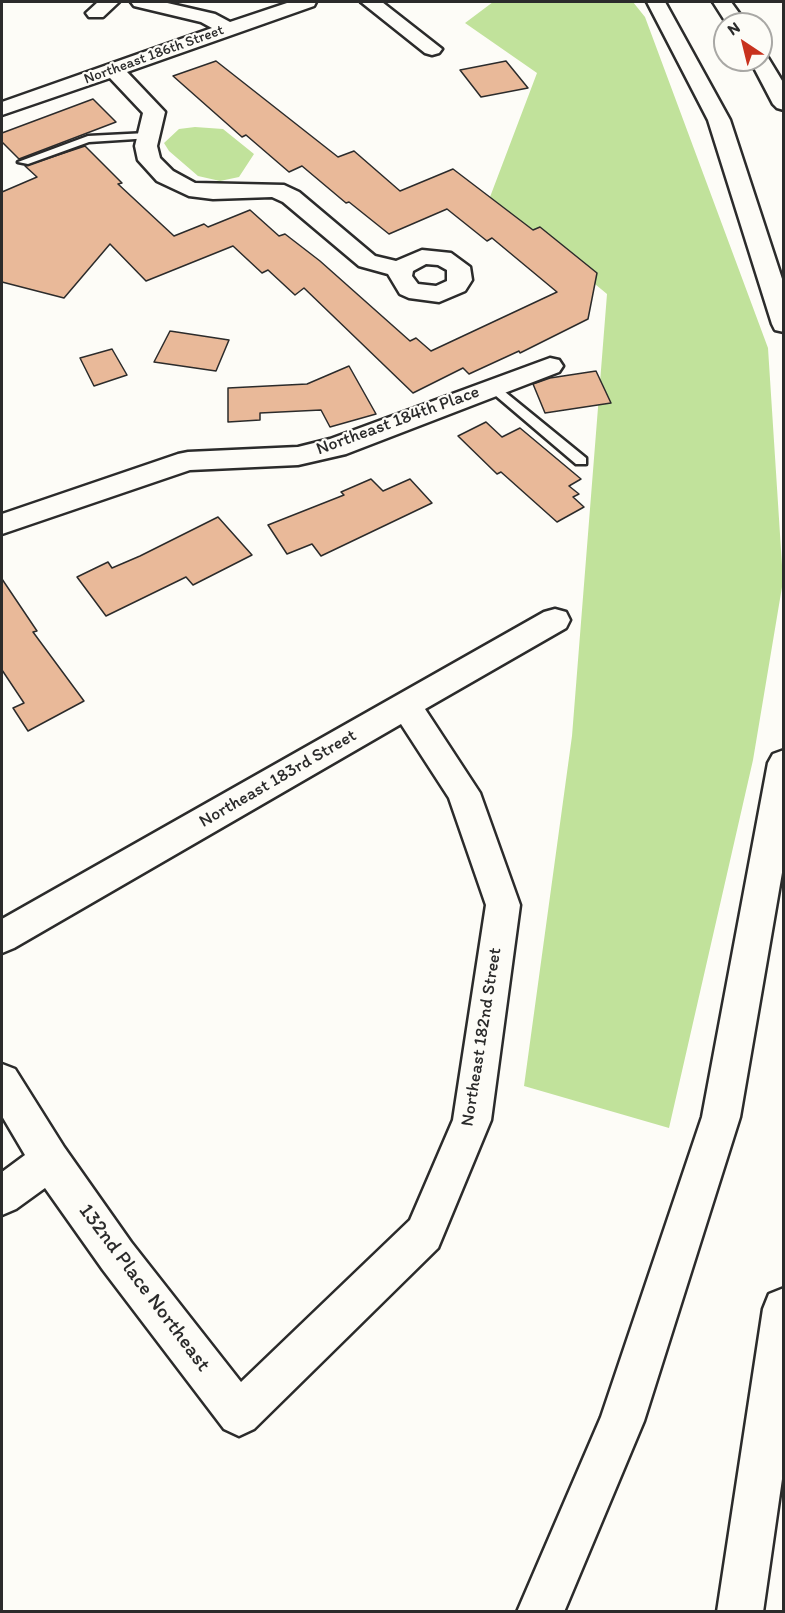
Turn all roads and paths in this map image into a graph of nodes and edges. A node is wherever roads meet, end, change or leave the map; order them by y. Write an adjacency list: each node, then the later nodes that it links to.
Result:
1 (141, 2): 5 (main road)
2 (307, 2): 5 (main road, Northeast 186th Street)
3 (370, 2): 6 (main road)
4 (656, 2): 14 (main road)
5 (228, 29): 7 (main road, Northeast 186th Street)
6 (432, 49)
7 (114, 70): 10 (main road, Northeast 186th Street); 11 (main road)
8 (766, 72): 9 (main road)
9 (783, 104)
10 (2, 110)
11 (147, 136): 12 (lane); 13 (main road)
12 (24, 162)
13 (401, 270)
14 (783, 324)
15 (550, 366): 16 (main road, Northeast 184th Place)
16 (494, 387): 17 (lane); 18 (main road, Northeast 184th Place)
17 (581, 461)
18 (2, 524)
19 (555, 620): 20 (main road, Northeast 183rd Street)
20 (406, 706): 22 (main road, Northeast 183rd Street); 27 (main road, Northeast 182nd Street)
21 (783, 763): 28 (main road)
22 (2, 937)
23 (2, 1082): 24 (main road, 132nd Place Northeast)
24 (50, 1161): 25 (main road); 27 (main road, 132nd Place Northeast)
25 (2, 1195)
26 (783, 1309): 29 (main road)
27 (239, 1414)
28 (540, 1611)
29 (740, 1611)

